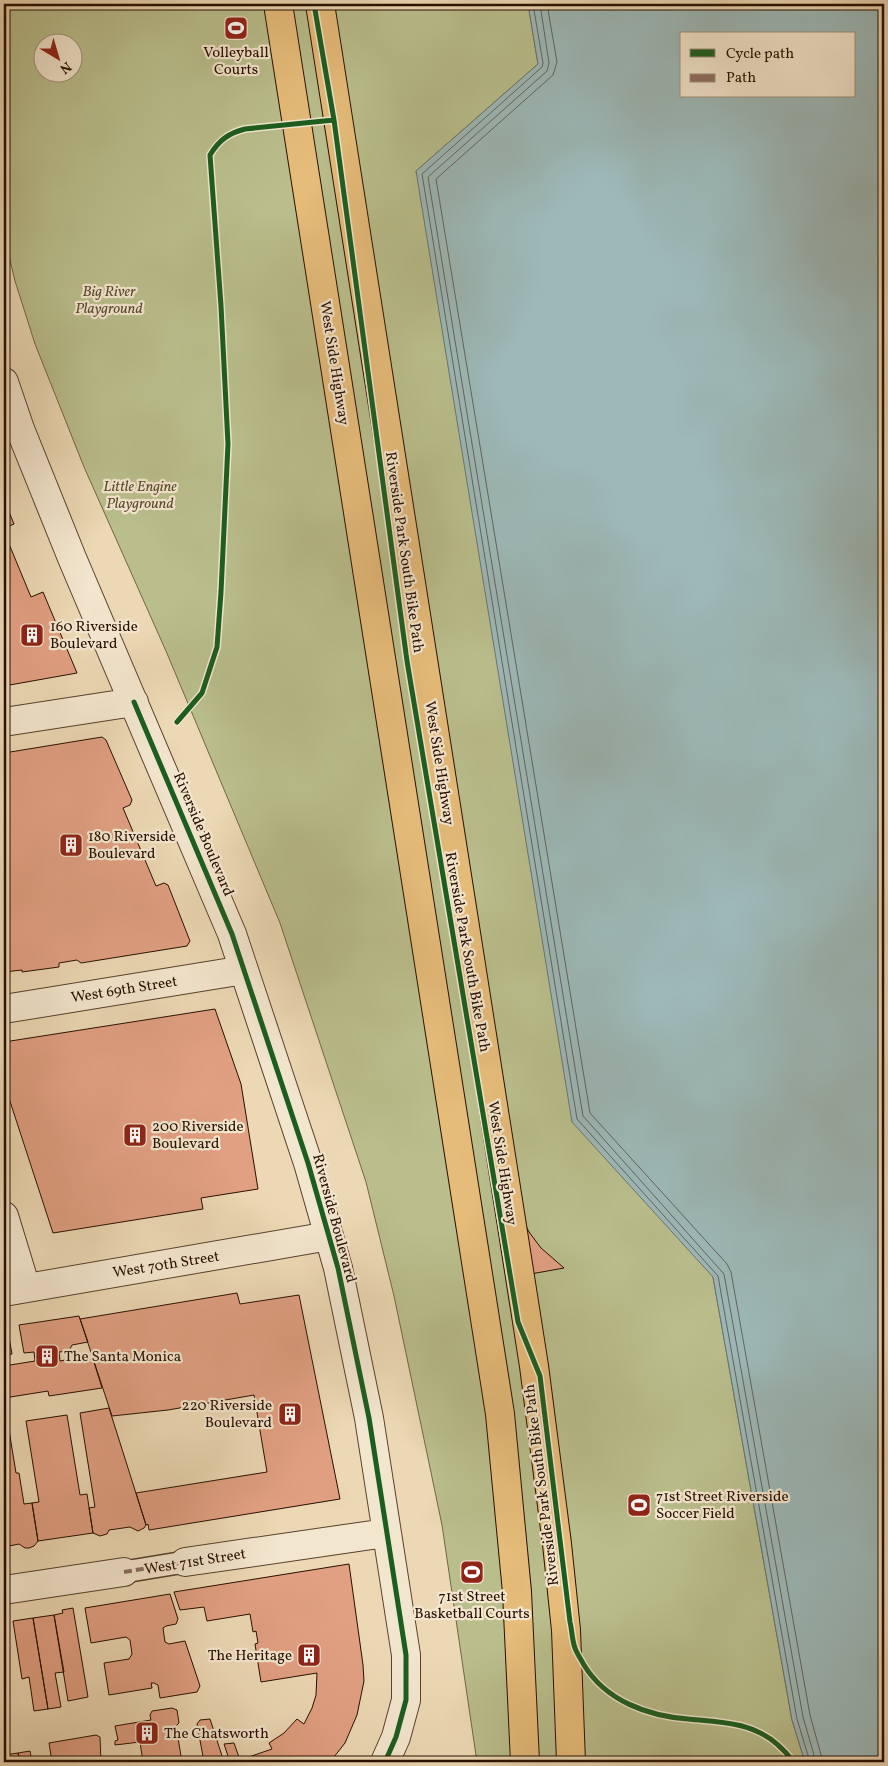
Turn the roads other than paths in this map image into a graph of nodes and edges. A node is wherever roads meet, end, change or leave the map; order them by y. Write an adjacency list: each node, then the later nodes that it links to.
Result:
1 (278, 4): 17 (highway, West Side Highway)
2 (320, 4): 18 (highway, West Side Highway)
3 (4, 382): 4 (street, Riverside Boulevard)
4 (12, 430): 5 (street, Riverside Boulevard)
5 (134, 702): 6 (street); 7 (street, Riverside Boulevard)
6 (4, 722)
7 (244, 970): 8 (street, West 69th Street); 10 (street, Riverside Boulevard)
8 (4, 1009)
9 (4, 1216): 11 (street)
10 (329, 1236): 11 (street, West 70th Street); 12 (street, Riverside Boulevard)
11 (15, 1290)
12 (386, 1533): 13 (street, West 71st Street); 16 (street, Riverside Boulevard)
13 (185, 1562): 14 (street, West 71st Street)
14 (124, 1572): 15 (street, West 71st Street)
15 (4, 1590)
16 (385, 1762)
17 (525, 1762)
18 (571, 1762)

